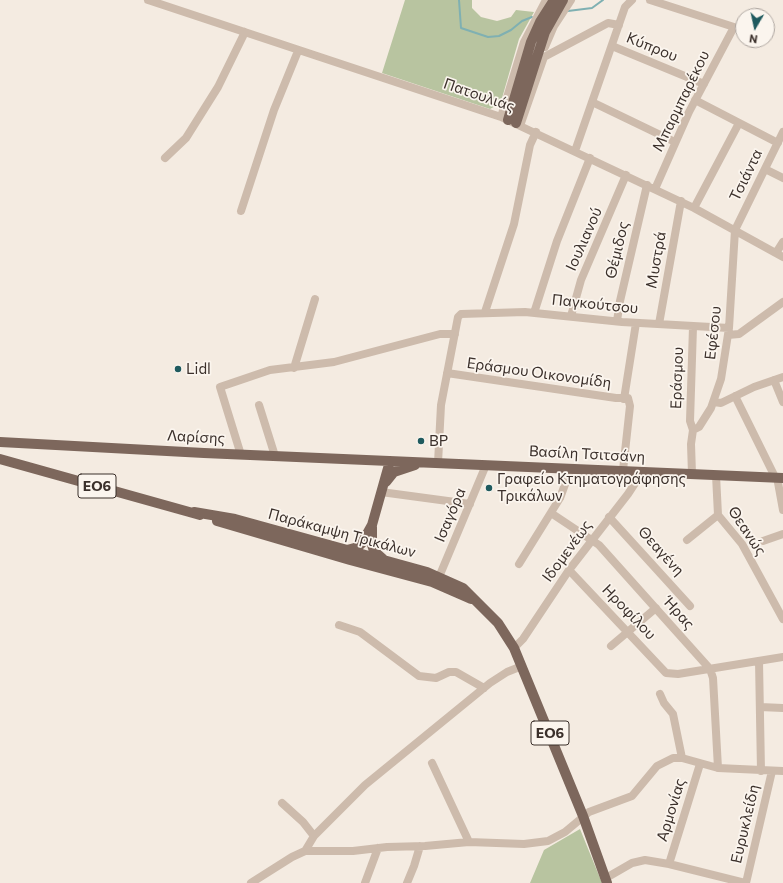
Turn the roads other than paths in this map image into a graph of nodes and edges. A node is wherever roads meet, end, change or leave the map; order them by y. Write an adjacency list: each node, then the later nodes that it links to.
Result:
1 (148, 0): 9 (street, Πατουλιάς)
2 (546, 0): 16 (street)
3 (554, 0): 16 (main road)
4 (563, 0): 16 (main road)
5 (571, 0): 12 (street)
6 (650, 0): 13 (street, Μπαρμπαρέκου)
7 (630, 2): 8 (street)
8 (619, 25): 10 (street); 12 (street)
9 (245, 32): 11 (street, Πατουλιάς); 23 (street)
10 (612, 46): 13 (street, Κύπρου); 15 (street)
11 (298, 51): 16 (street, Πατουλιάς); 31 (street)
12 (542, 61): 16 (street)
13 (704, 84): 14 (street, Μπαρμπαρέκου)
14 (695, 100): 17 (street); 20 (street, Μπαρμπαρέκου)
15 (592, 102): 20 (street); 22 (street)
16 (511, 121): 18 (street, Πατουλιάς)
17 (739, 123): 21 (street); 30 (street)
18 (536, 132): 22 (street, Πατουλιάς); 37 (street)
19 (783, 132): 21 (street, Τσιάντα)
20 (675, 142): 28 (street, Μπαρμπαρέκου)
21 (779, 146): 25 (street, Τσιάντα)
22 (575, 150): 24 (street, Πατουλιάς)
23 (165, 158)
24 (590, 158): 26 (street, Πατουλιάς); 38 (street)
25 (765, 169): 27 (street); 32 (street, Τσιάντα)
26 (626, 175): 28 (street, Πατουλιάς); 39 (street, Ιουλιανού)
27 (783, 178)
28 (651, 187): 29 (street, Πατουλιάς); 40 (street, Θέμιδος)
29 (681, 202): 30 (street, Πατουλιάς); 42 (street, Μυστρά)
30 (694, 208): 32 (street, Πατουλιάς)
31 (242, 211)
32 (736, 230): 34 (street, Πατουλιάς); 44 (street, Εφέσου)
33 (783, 242): 34 (street)
34 (780, 255)
35 (315, 299): 46 (street)
36 (783, 302): 44 (street)
37 (485, 312): 38 (street, Παγκούτσου); 45 (street, Παγκούτσου)
38 (534, 313): 39 (street, Παγκούτσου)
39 (571, 316): 40 (street, Παγκούτσου)
40 (617, 321): 41 (street, Παγκούτσου)
41 (636, 323): 42 (street, Παγκούτσου); 51 (street)
42 (659, 324): 43 (street, Παγκούτσου)
43 (693, 327): 44 (street, Παγκούτσου); 55 (street, Εράσμου)
44 (728, 332): 52 (street, Εφέσου)
45 (455, 334): 46 (street); 47 (street)
46 (294, 368): 57 (street)
47 (446, 373): 51 (street, Εράσμου Οικονομίδη); 62 (street)
48 (783, 377): 49 (street)
49 (774, 380): 50 (street); 53 (street)
50 (736, 396): 52 (street); 69 (street)
51 (626, 398): 65 (street)
52 (714, 402): 55 (street, Εφέσου)
53 (783, 402)
54 (259, 405): 58 (street)
55 (693, 430): 67 (street, Εράσμου)
56 (0, 442): 57 (main road, Λαρίσης)
57 (241, 455): 58 (main road, Λαρίσης)
58 (275, 456): 60 (main road, Λαρίσης)
59 (0, 459): 73 (main road, Παράκαμψη Τρικάλων / ΕΟ6)
60 (355, 460): 61 (main road, Λαρίσης); 70 (main road)
61 (390, 461): 62 (main road, Βασίλη Τσιτσάνη); 70 (main road)
62 (434, 463): 63 (main road, Βασίλη Τσιτσάνη); 70 (main road)
63 (486, 465): 64 (main road, Βασίλη Τσιτσάνη); 71 (street, Ισαγόρα)
64 (571, 468): 65 (main road, Βασίλη Τσιτσάνη); 74 (street)
65 (623, 470): 66 (main road, Βασίλη Τσιτσάνη)
66 (643, 471): 67 (main road, Βασίλη Τσιτσάνη); 76 (street, Ιδομενέως)
67 (692, 474): 68 (main road, Βασίλη Τσιτσάνη)
68 (716, 475): 69 (main road, Βασίλη Τσιτσάνη); 75 (street, Θεανώς)
69 (778, 477): 72 (street)
70 (381, 492): 71 (street); 78 (main road)
71 (470, 504): 87 (street, Ισαγόρα)
72 (783, 510)
73 (194, 512): 82 (main road, Παράκαμψη Τρικάλων / ΕΟ6); 83 (main road, Παράκαμψη Τρικάλων / ΕΟ6)
74 (551, 513): 79 (street, Ήρας); 85 (street)
75 (718, 515): 80 (street); 91 (street, Θεανώς)
76 (609, 517): 79 (street, Ιδομενέως); 89 (street, Θεαγένη)
77 (783, 534): 81 (street)
78 (369, 537): 82 (main road); 83 (main road); 84 (main road)
79 (592, 539): 86 (street, Ιδομενέως); 90 (street, Ήρας)
80 (687, 540)
81 (763, 540)
82 (345, 550): 83 (main road, Παράκαμψη Τρικάλων / ΕΟ6)
83 (363, 559): 84 (main road, Παράκαμψη Τρικάλων / ΕΟ6); 88 (main road, Παράκαμψη Τρικάλων / ΕΟ6)
84 (384, 560): 87 (main road, Παράκαμψη Τρικάλων / ΕΟ6)
85 (519, 564)
86 (569, 570): 93 (street, Ηροφίλου); 95 (street, Ιδομενέως)
87 (439, 577): 88 (main road, Παράκαμψη Τρικάλων / ΕΟ6)
88 (474, 600): 95 (main road, Παράκαμψη Τρικάλων / ΕΟ6)
89 (690, 606)
90 (656, 608): 93 (street); 99 (street, Ήρας)
91 (783, 619)
92 (339, 625): 100 (street)
93 (628, 632): 94 (street); 99 (street, Ηροφίλου)
94 (611, 646)
95 (514, 648): 98 (main road, Παράκαμψη Τρικάλων / ΕΟ6)
96 (783, 657): 97 (street)
97 (758, 661): 99 (street); 102 (street)
98 (522, 666): 100 (street); 112 (main road, Παράκαμψη Τρικάλων / ΕΟ6)
99 (710, 669): 107 (street)
100 (484, 688): 113 (street)
101 (660, 694): 104 (street)
102 (760, 707): 103 (street); 108 (street)
103 (783, 708)
104 (682, 758): 106 (street); 112 (street)
105 (432, 763): 114 (street)
106 (700, 764): 107 (street); 118 (street, Αρμονίας)
107 (718, 768): 108 (street)
108 (761, 771): 109 (street)
109 (772, 771): 110 (street); 123 (street, Ευρυκλείδη)
110 (783, 771)
111 (282, 803): 113 (street)
112 (583, 816): 114 (street); 119 (main road, Παράκαμψη Τρικάλων / ΕΟ6)
113 (314, 836): 117 (street)
114 (469, 842): 115 (street)
115 (420, 846): 116 (street); 122 (street)
116 (378, 848): 117 (street); 121 (street)
117 (305, 852): 120 (street)
118 (669, 864): 119 (street); 123 (street)
119 (607, 880)
120 (251, 883)
121 (365, 883)
122 (407, 883)
123 (746, 883)

